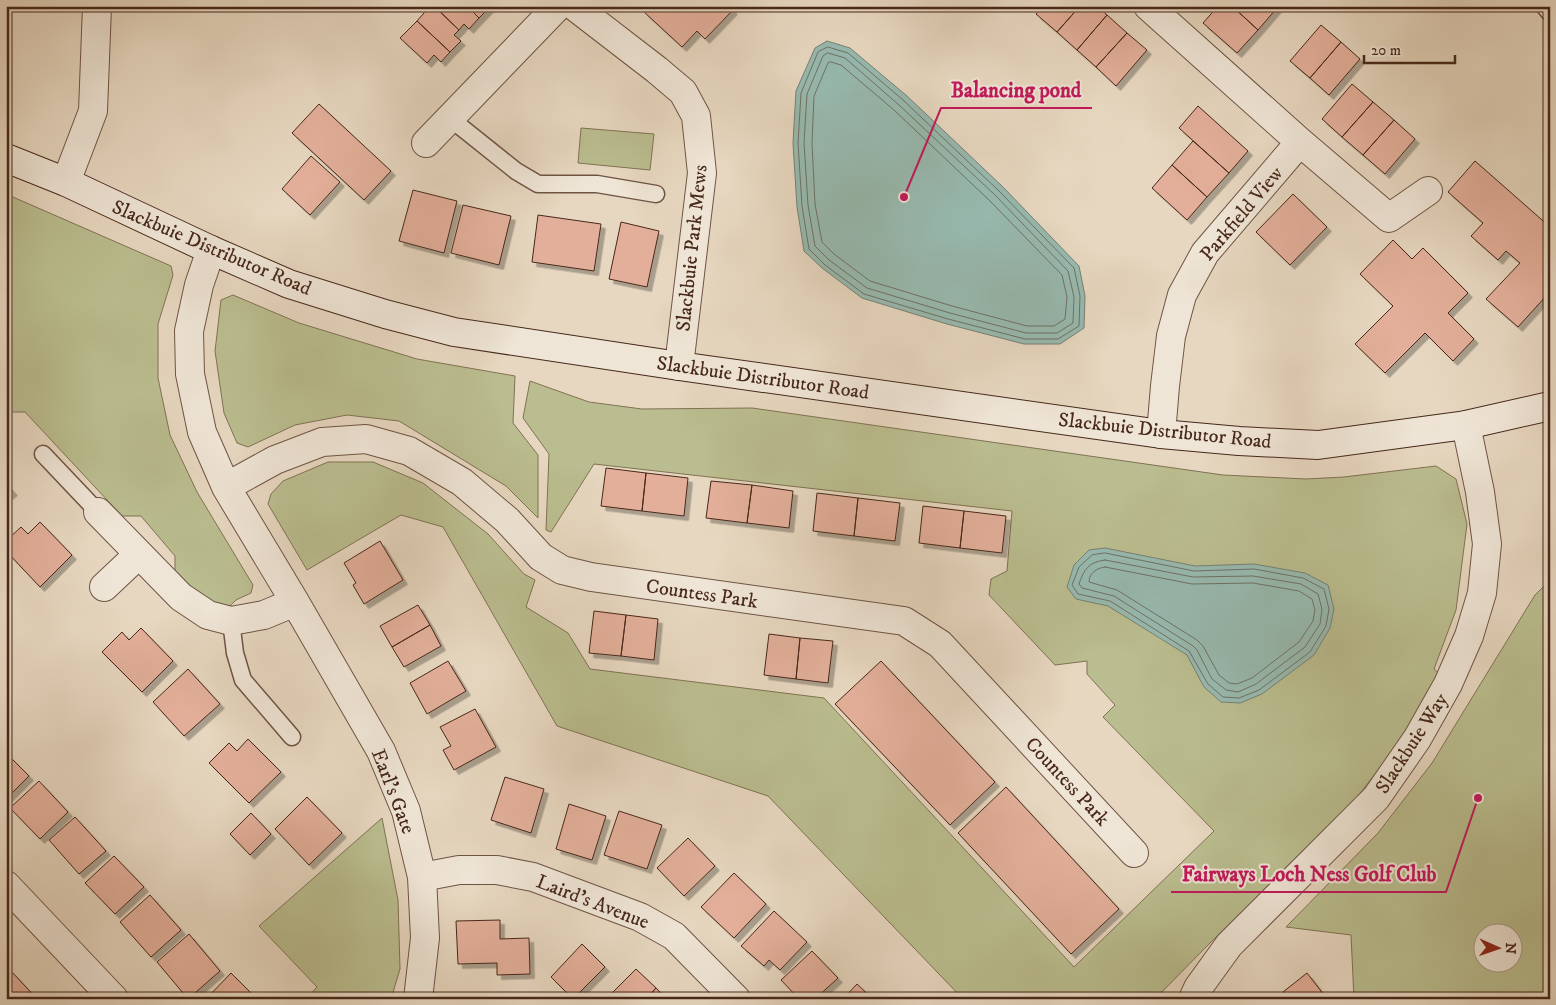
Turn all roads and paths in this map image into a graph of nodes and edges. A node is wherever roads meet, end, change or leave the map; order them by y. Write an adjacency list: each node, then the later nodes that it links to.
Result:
1 (97, 6): 11 (street)
2 (558, 6): 7 (street)
3 (574, 6): 15 (street, Slackbuie Park Mews)
4 (1148, 6): 8 (street)
5 (1544, 6): 6 (lane)
6 (1550, 12)
7 (451, 119): 9 (street); 13 (lane)
8 (1300, 142): 12 (street); 18 (street, Parkfield View)
9 (426, 143)
10 (6, 158): 11 (street, Slackbuie Distributor Road)
11 (66, 182): 14 (street, Slackbuie Distributor Road)
12 (1428, 191)
13 (656, 194)
14 (211, 250): 15 (street, Slackbuie Distributor Road); 20 (street, Earl's Gate)
15 (679, 366): 18 (street, Slackbuie Distributor Road)
16 (1550, 406): 17 (street, Slackbuie Distributor Road)
17 (1466, 425): 18 (street, Slackbuie Distributor Road); 33 (street, Slackbuie Way)
18 (1161, 434)
19 (42, 454): 21 (lane)
20 (226, 488): 24 (street, Earl's Gate); 27 (street, Countess Park)
21 (98, 512): 22 (street)
22 (139, 554): 23 (street); 25 (street)
23 (104, 587)
24 (295, 602): 25 (street); 28 (street, Earl's Gate)
25 (231, 621): 26 (lane)
26 (292, 738)
27 (1134, 852)
28 (422, 877): 31 (street, Earl's Gate); 32 (street, Laird's Avenue)
29 (6, 885): 30 (street)
30 (114, 999)
31 (418, 999)
32 (736, 999)
33 (1193, 999)

